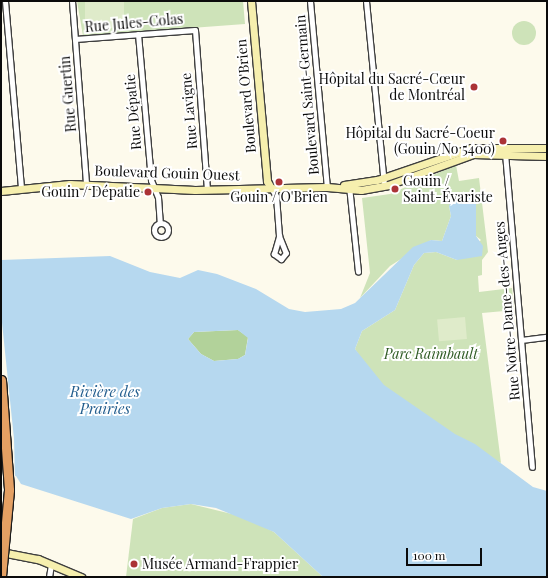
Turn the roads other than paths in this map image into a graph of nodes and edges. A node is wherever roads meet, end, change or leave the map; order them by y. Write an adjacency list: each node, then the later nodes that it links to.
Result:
1 (5, 1): 6 (street)
2 (72, 1): 9 (street, Rue Guertin)
3 (251, 1): 20 (street, Boulevard O'Brien)
4 (310, 1): 16 (street, Boulevard Saint-Germain)
5 (366, 1): 13 (street)
6 (4, 17): 18 (street)
7 (195, 30): 8 (street, Rue Jules-Colas); 21 (street, Rue Lavigne)
8 (138, 34): 9 (street, Rue Jules-Colas); 19 (street, Rue Dépatie)
9 (75, 39): 14 (street, Rue Guertin)
10 (547, 148): 13 (street, Boulevard Gouin Ouest)
11 (505, 152): 12 (street, Boulevard Gouin Ouest); 15 (street, Boulevard Gouin Ouest); 27 (street, Rue Notre-Dame-des-Anges)
12 (547, 156)
13 (382, 178): 15 (street); 17 (street, Boulevard Gouin Ouest)
14 (86, 184): 18 (street, Boulevard Gouin Ouest); 19 (street, Boulevard Gouin Ouest)
15 (384, 186): 17 (street, Boulevard Gouin Ouest)
16 (330, 187): 17 (street, Boulevard Gouin Ouest); 20 (street, Boulevard Gouin Ouest)
17 (349, 187): 25 (street)
18 (21, 188): 22 (street, Boulevard Gouin Ouest)
19 (154, 188): 21 (street, Boulevard Gouin Ouest); 23 (street, Rue Dépatie)
20 (271, 188): 21 (street, Boulevard Gouin Ouest); 24 (street)
21 (207, 190)
22 (1, 191)
23 (160, 223)
24 (279, 236)
25 (358, 272)
26 (547, 337): 27 (street)
27 (521, 340): 29 (street, Rue Notre-Dame-des-Anges)
28 (1, 380): 32 (highway, bridge)
29 (532, 467)
30 (1, 552): 31 (street)
31 (51, 564): 33 (street); 34 (street)
32 (1, 577)
33 (49, 577)
34 (82, 577)

